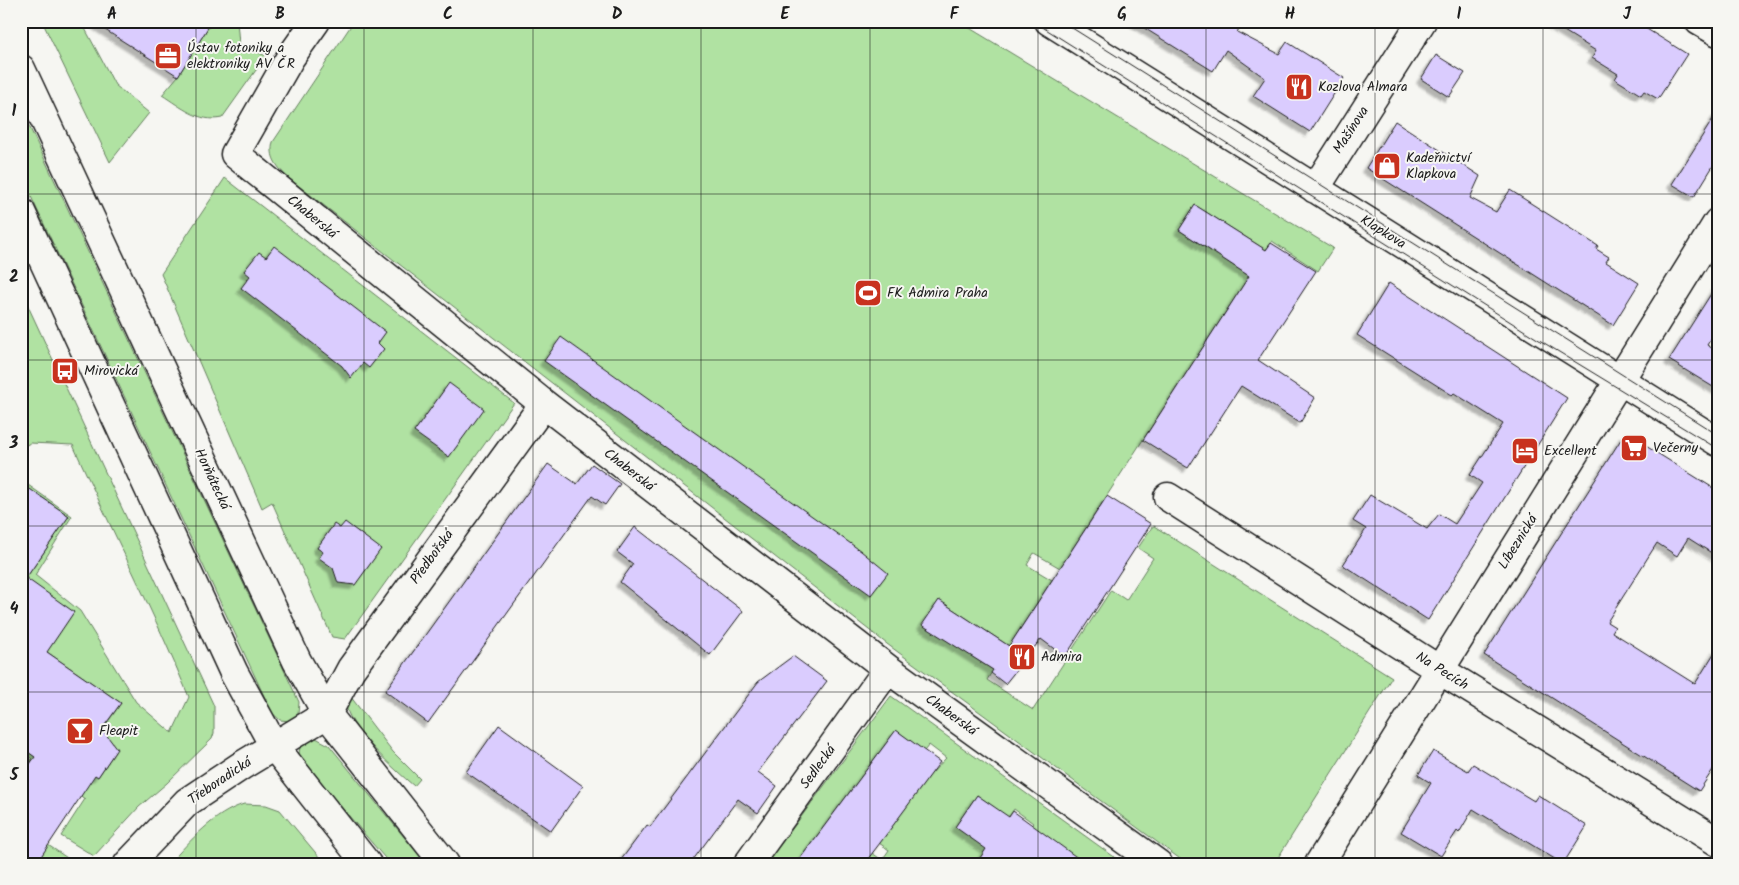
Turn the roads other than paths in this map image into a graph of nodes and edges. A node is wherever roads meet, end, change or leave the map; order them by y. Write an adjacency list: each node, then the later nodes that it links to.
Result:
1 (316, 21): 11 (street, Chaberská)
2 (1049, 21): 7 (street, Klapkova)
3 (1422, 21): 7 (street, Mašínova)
4 (1699, 21): 5 (street)
5 (1718, 32)
6 (21, 69): 16 (street, Horňátecká)
7 (1315, 189): 10 (street, Klapkova)
8 (21, 212): 17 (street)
9 (1718, 222): 10 (street, Líbeznická)
10 (1619, 381): 12 (street, Klapkova); 14 (street, Líbeznická)
11 (544, 404): 15 (street, Chaberská); 16 (street, Předbořská)
12 (1718, 442)
13 (1168, 496): 14 (street, Na Pecích)
14 (1438, 669): 18 (street, Na Pecích); 24 (street, Líbeznická)
15 (888, 670): 22 (street, Sedlecká); 23 (street, Chaberská)
16 (327, 714): 17 (street, Třeboradická); 21 (street, Horňátecká)
17 (274, 746): 19 (street, Třeboradická); 20 (street)
18 (1718, 842)
19 (128, 864)
20 (367, 864)
21 (444, 864)
22 (748, 864)
23 (1158, 864)
24 (1319, 864)

